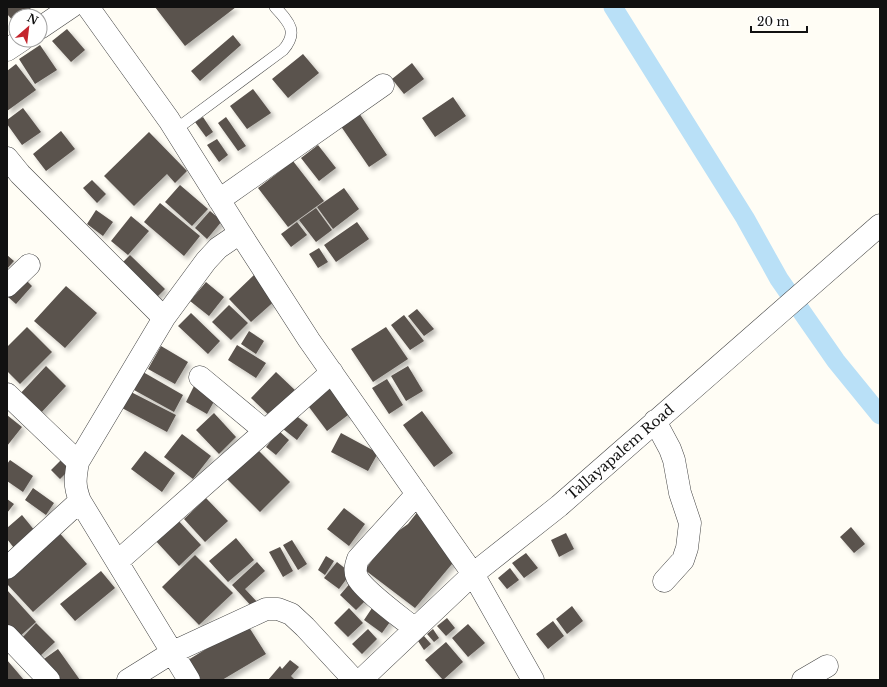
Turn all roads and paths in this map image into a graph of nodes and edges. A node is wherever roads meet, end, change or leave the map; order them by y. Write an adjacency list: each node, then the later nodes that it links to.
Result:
1 (71, 7): 4 (street)
2 (88, 7): 6 (street)
3 (275, 7): 6 (lane)
4 (48, 23)
5 (383, 85): 8 (street)
6 (175, 130): 8 (street)
7 (7, 158): 13 (street)
8 (219, 200): 10 (street)
9 (880, 225): 17 (street, Tallayapalem Road)
10 (240, 233): 13 (street); 14 (street)
11 (29, 265): 12 (street)
12 (7, 286)
13 (164, 318): 19 (street)
14 (332, 372): 18 (street); 20 (street)
15 (200, 377): 18 (street)
16 (7, 394): 19 (street)
17 (655, 421): 24 (street, Tallayapalem Road); 25 (street)
18 (265, 431): 22 (street)
19 (78, 462): 21 (street)
20 (417, 494): 24 (street); 26 (street)
21 (80, 501): 22 (street); 23 (street)
22 (117, 562): 28 (street)
23 (7, 568)
24 (473, 574): 26 (street, Tallayapalem Road); 35 (street)
25 (664, 581)
26 (415, 629): 34 (street, Tallayapalem Road)
27 (7, 636): 30 (street)
28 (172, 652): 31 (street); 32 (street); 33 (street)
29 (827, 666): 36 (street)
30 (49, 680)
31 (128, 680)
32 (190, 680)
33 (354, 680)
34 (361, 680)
35 (533, 680)
36 (803, 680)

